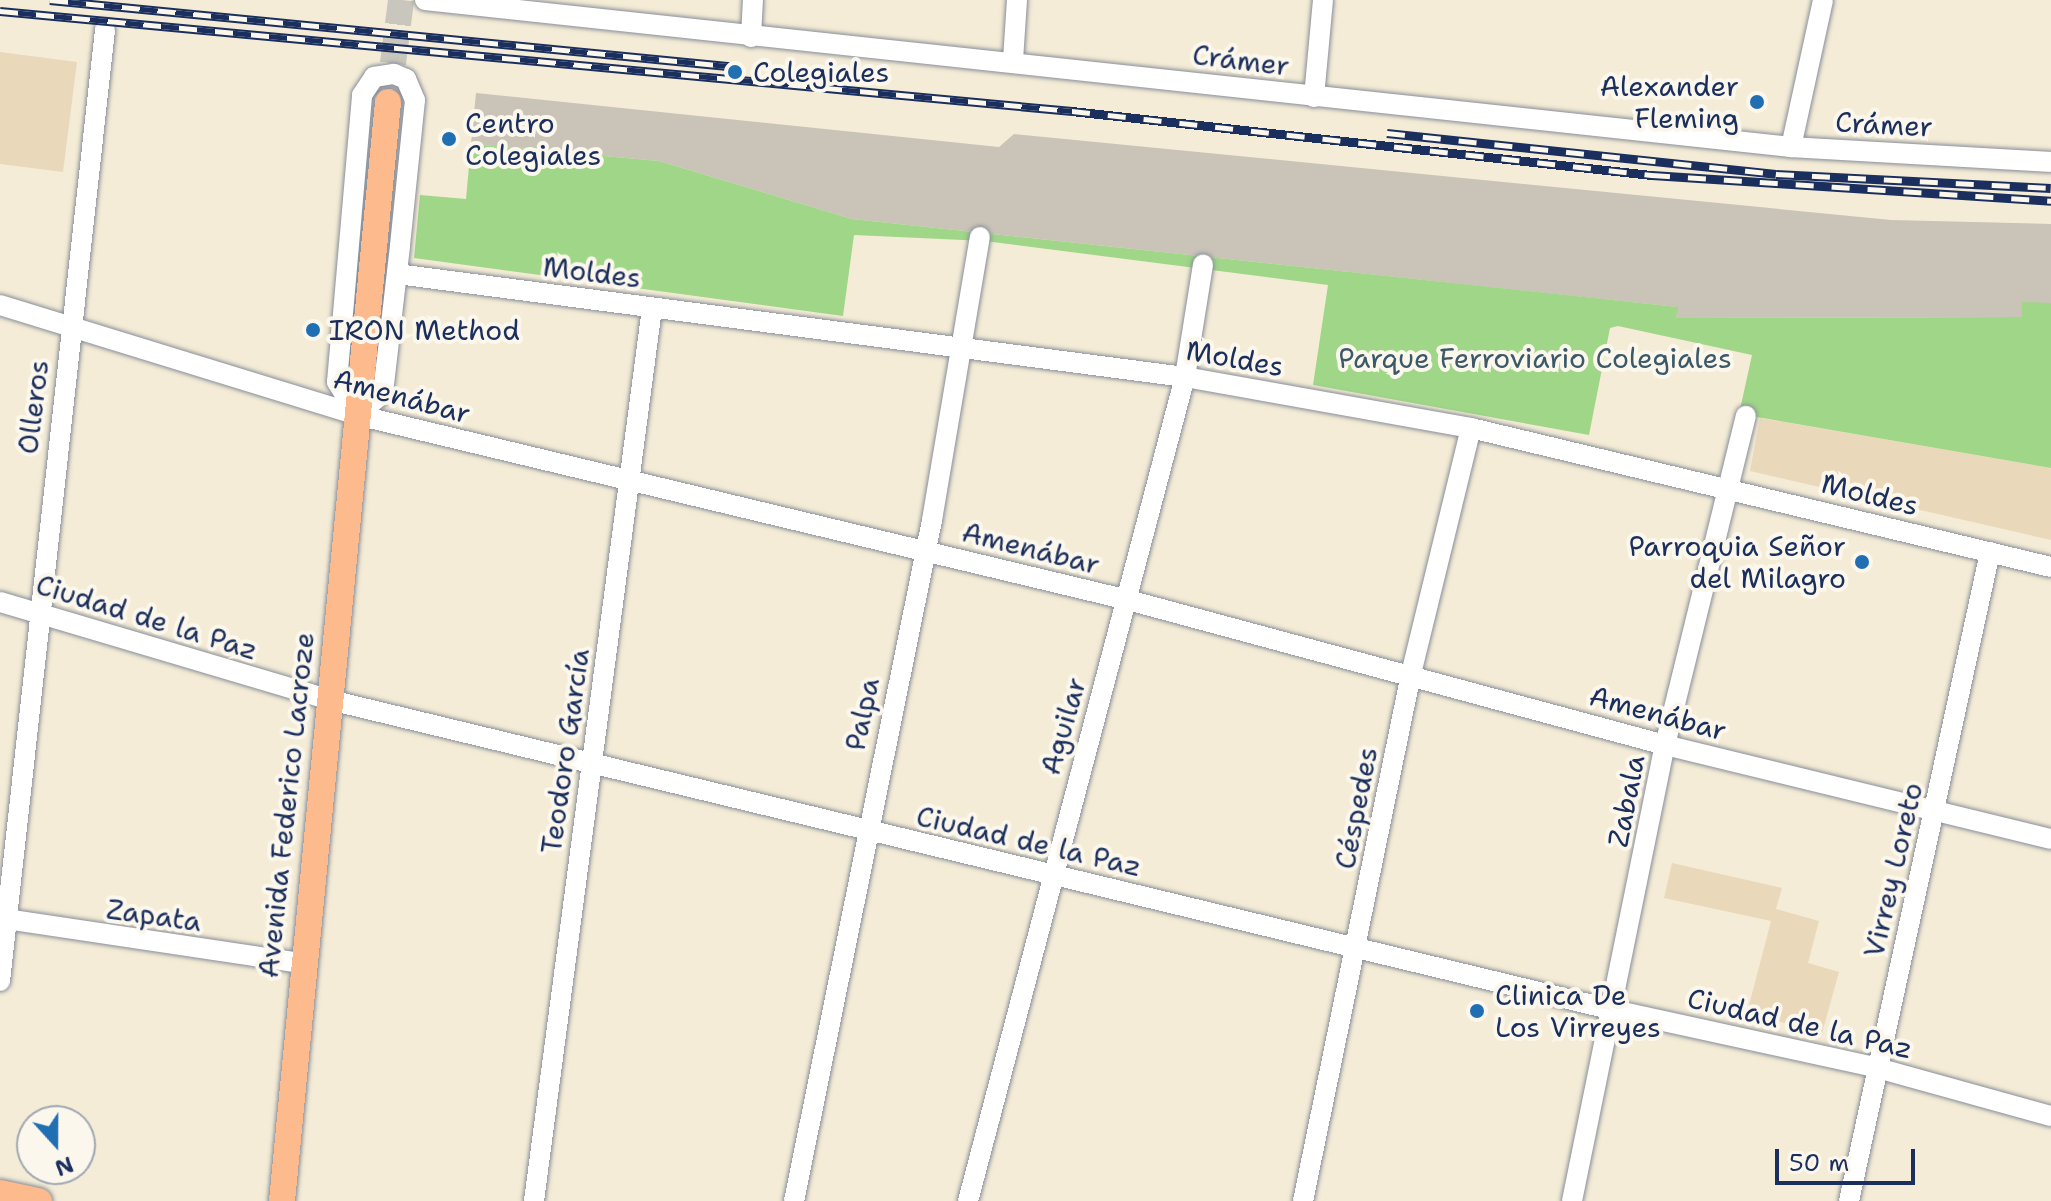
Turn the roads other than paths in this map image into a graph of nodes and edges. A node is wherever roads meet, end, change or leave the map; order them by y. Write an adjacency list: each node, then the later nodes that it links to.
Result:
1 (425, 0): 7 (street, Crámer)
2 (753, 0): 7 (street)
3 (1017, 0): 8 (street)
4 (1323, 0): 9 (street)
5 (1823, 0): 11 (street)
6 (105, 30): 18 (street, Olleros)
7 (751, 37): 8 (street, Crámer)
8 (1013, 60): 9 (street, Crámer)
9 (1314, 97): 11 (street, Crámer)
10 (388, 102): 21 (main road, Avenida Federico Lacroze)
11 (1791, 147): 12 (street, Crámer)
12 (2051, 162)
13 (980, 237): 19 (street, Palpa)
14 (1203, 264): 20 (street, Aguilar)
15 (397, 274): 17 (street, Moldes); 21 (street); 21 (street)
16 (0, 305): 18 (street, Amenábar)
17 (652, 308): 19 (street, Moldes); 24 (street, Teodoro García)
18 (70, 328): 21 (street, Amenábar); 31 (street, Olleros)
19 (965, 347): 20 (street, Moldes); 26 (street, Palpa)
20 (1185, 377): 23 (street, Moldes); 29 (street, Aguilar)
21 (357, 415): 24 (street, Amenábar); 33 (main road, Avenida Federico Lacroze)
22 (1746, 416): 25 (street, Zabala)
23 (1471, 428): 25 (street, Moldes); 32 (street, Céspedes)
24 (630, 481): 26 (street, Amenábar); 35 (street, Teodoro García)
25 (1727, 488): 27 (street, Moldes); 34 (street, Zabala)
26 (925, 551): 29 (street, Amenábar); 37 (street, Palpa)
27 (1990, 552): 28 (street, Moldes); 36 (street, Virrey Loreto)
28 (2051, 567)
29 (1128, 600): 32 (street, Amenábar); 39 (street, Aguilar)
30 (0, 602): 31 (street, Ciudad de la Paz)
31 (37, 613): 33 (street, Ciudad de la Paz); 40 (street, Olleros)
32 (1411, 674): 34 (street, Amenábar); 41 (street, Céspedes)
33 (330, 700): 35 (street, Ciudad de la Paz); 42 (main road, Avenida Federico Lacroze)
34 (1665, 745): 36 (street, Amenábar); 44 (street, Zabala)
35 (592, 764): 37 (street, Ciudad de la Paz); 50 (street, Teodoro García)
36 (1936, 813): 38 (street, Amenábar); 45 (street, Virrey Loreto)
37 (865, 831): 39 (street, Ciudad de la Paz); 51 (street, Palpa)
38 (2051, 839)
39 (1050, 875): 41 (street, Ciudad de la Paz); 52 (street, Aguilar)
40 (3, 919): 42 (street, Zapata); 43 (street, Olleros)
41 (1356, 949): 44 (street, Ciudad de la Paz); 53 (street, Céspedes)
42 (302, 963): 49 (main road, Avenida Federico Lacroze)
43 (0, 981)
44 (1613, 1010): 45 (street, Ciudad de la Paz); 54 (street, Zabala)
45 (1874, 1067): 46 (street, Ciudad de la Paz); 55 (street, Virrey Loreto)
46 (2051, 1116)
47 (0, 1193): 48 (main road)
48 (39, 1201)
49 (282, 1201)
50 (534, 1201)
51 (794, 1201)
52 (968, 1201)
53 (1303, 1201)
54 (1572, 1201)
55 (1849, 1201)

